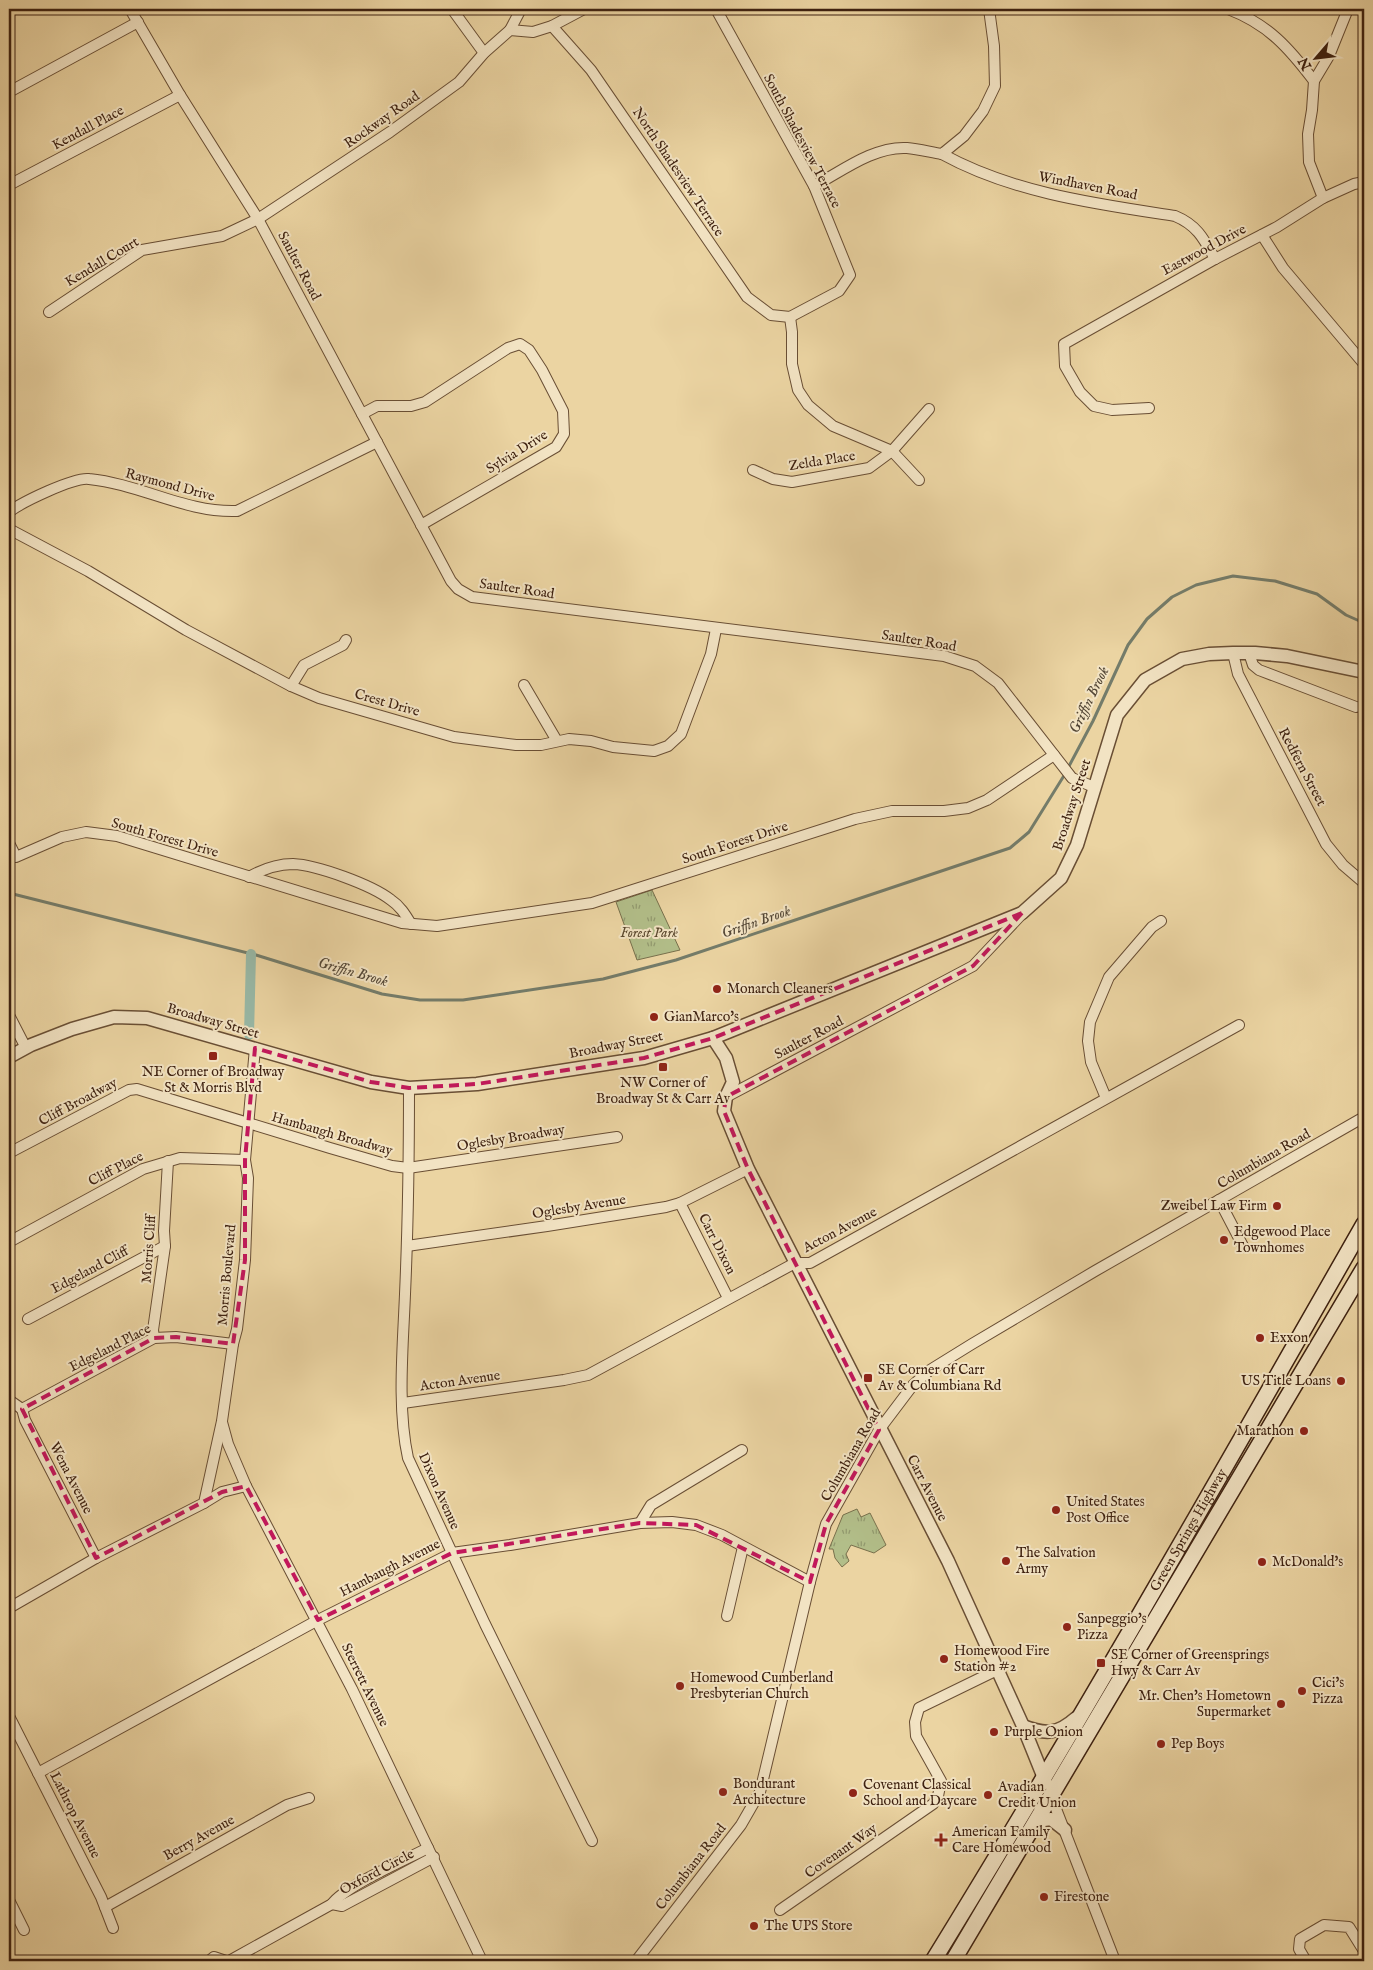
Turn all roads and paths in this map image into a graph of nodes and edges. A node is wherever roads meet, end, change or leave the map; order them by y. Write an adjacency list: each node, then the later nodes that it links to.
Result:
1 (130, 9): 9 (street, Saulter Road)
2 (452, 9): 12 (street)
3 (521, 9): 11 (street, Rockway Road)
4 (584, 9): 10 (street)
5 (716, 9): 19 (street, South Shadesview Terrace)
6 (989, 9): 16 (street)
7 (1228, 9): 13 (street)
8 (1348, 9): 13 (street)
9 (138, 22): 14 (street); 15 (street, Saulter Road)
10 (552, 26): 11 (street); 25 (street, North Shadesview Terrace)
11 (510, 30): 12 (street, Rockway Road)
12 (484, 53): 21 (street, Rockway Road)
13 (1314, 81): 20 (street)
14 (9, 92)
15 (180, 95): 18 (street, Kendall Place); 21 (street, Saulter Road)
16 (942, 154): 19 (street); 23 (street, Windhaven Road)
17 (1364, 182): 20 (street, Eastwood Drive)
18 (9, 185)
19 (814, 186): 25 (street, South Shadesview Terrace)
20 (1323, 198): 22 (street, Eastwood Drive)
21 (258, 219): 24 (street, Kendall Court); 29 (street, Saulter Road)
22 (1262, 235): 23 (street, Eastwood Drive); 26 (street)
23 (1215, 258): 27 (street, Eastwood Drive)
24 (49, 312)
25 (790, 317): 31 (street)
26 (1364, 364)
27 (1149, 408)
28 (929, 409): 31 (street, Zelda Place)
29 (362, 414): 30 (street, Saulter Road); 35 (street, Sylvia Drive)
30 (377, 442): 34 (street, Raymond Drive); 35 (street, Saulter Road)
31 (892, 451): 32 (street, Zelda Place); 33 (street)
32 (753, 470)
33 (919, 480)
34 (9, 512)
35 (421, 525): 37 (street, Saulter Road)
36 (9, 529): 43 (street, Crest Drive)
37 (716, 629): 45 (street, Crest Drive); 46 (street, Saulter Road)
38 (346, 640): 43 (street)
39 (1233, 653): 40 (street, Broadway Street); 47 (street, Broadway Street); 50 (street, Redfern Street)
40 (1249, 653): 41 (street, Broadway Street); 44 (street)
41 (1364, 672)
42 (524, 685): 45 (street)
43 (291, 686): 45 (street, Crest Drive)
44 (1356, 707)
45 (558, 741)
46 (1057, 758): 47 (street, Saulter Road); 53 (street, South Forest Drive)
47 (1094, 787): 51 (street, Broadway Street)
48 (9, 843): 49 (street, South Forest Drive)
49 (249, 877): 53 (street, South Forest Drive); 53 (street)
50 (1364, 883)
51 (1022, 913): 56 (street, Broadway Street); 61 (street, Saulter Road)
52 (1161, 921): 62 (street)
53 (411, 924)
54 (9, 1015): 57 (street)
55 (1239, 1024): 62 (street, Acton Avenue)
56 (713, 1038): 60 (street, Broadway Street); 61 (street, Carr Avenue)
57 (26, 1048): 58 (street, Broadway Street); 59 (street, Broadway Street)
58 (255, 1048): 60 (street, Broadway Street); 64 (street, Morris Boulevard)
59 (9, 1057)
60 (409, 1088): 69 (street, Dixon Avenue)
61 (726, 1097): 70 (street, Carr Avenue)
62 (1106, 1098): 78 (street, Acton Avenue)
63 (1364, 1117): 71 (street, Columbiana Road)
64 (248, 1123): 66 (street, Cliff Broadway); 67 (street, Morris Boulevard); 69 (street, Hambaugh Broadway)
65 (617, 1137): 69 (street, Oglesby Broadway)
66 (9, 1153)
67 (245, 1160): 68 (street, Cliff Place); 83 (street, Morris Boulevard)
68 (168, 1161): 74 (street, Cliff Place); 75 (street, Morris Cliff)
69 (408, 1168): 76 (street, Dixon Avenue)
70 (748, 1169): 72 (street, Oglesby Avenue); 78 (street, Carr Avenue)
71 (1219, 1200): 77 (street); 88 (street, Columbiana Road)
72 (680, 1203): 76 (street, Oglesby Avenue); 80 (street, Carr Dixon)
73 (1364, 1224): 101 (main road, Green Springs Highway)
74 (9, 1242)
75 (165, 1246): 81 (street, Edgeland Cliff); 82 (street, Morris Cliff)
76 (407, 1246): 85 (street, Dixon Avenue)
77 (1243, 1246)
78 (796, 1263): 80 (street, Acton Avenue); 88 (street, Carr Avenue)
79 (1364, 1268): 106 (main road, Green Springs Highway)
80 (728, 1298): 85 (street, Acton Avenue)
81 (28, 1319)
82 (154, 1338): 83 (street, Edgeland Place); 86 (street, Edgeland Place)
83 (233, 1344): 87 (street, Morris Boulevard)
84 (9, 1400): 86 (street)
85 (403, 1403): 94 (street, Dixon Avenue)
86 (22, 1409): 95 (street, Wena Avenue)
87 (222, 1421): 90 (street, Sterrett Avenue); 91 (street, Morris Boulevard)
88 (879, 1430): 96 (street, Columbiana Road); 100 (street, Carr Avenue)
89 (742, 1450): 92 (street)
90 (246, 1486): 91 (street); 99 (street, Sterrett Avenue)
91 (204, 1503): 95 (street)
92 (640, 1523): 93 (street, Hambaugh Avenue); 94 (street, Hambaugh Avenue)
93 (743, 1547): 96 (street, Hambaugh Avenue); 98 (street)
94 (452, 1553): 99 (street, Hambaugh Avenue); 110 (street, Dixon Avenue)
95 (96, 1558): 97 (street)
96 (810, 1582): 124 (street, Columbiana Road)
97 (9, 1608)
98 (727, 1616)
99 (318, 1620): 104 (street, Hambaugh Avenue); 111 (street, Sterrett Avenue)
100 (997, 1670): 103 (street, Carr Avenue); 117 (street, Covenant Way)
101 (1083, 1711): 103 (street); 105 (main road, Green Springs Highway)
102 (9, 1716): 104 (street, Lathrop Avenue)
103 (1023, 1726): 105 (street, Carr Avenue)
104 (38, 1773): 116 (street, Lathrop Avenue)
105 (1044, 1777): 106 (street, Carr Avenue); 125 (main road, Green Springs Highway)
106 (1051, 1796): 108 (street, Carr Avenue); 109 (main road, Green Springs Highway)
107 (309, 1798): 116 (street, Berry Avenue)
108 (1065, 1830): 109 (street); 127 (street, Carr Avenue)
109 (1028, 1834): 126 (main road, Green Springs Highway)
110 (592, 1841)
111 (431, 1852): 112 (street, Oxford Circle); 113 (street, Oxford Circle); 123 (street, Sterrett Avenue)
112 (369, 1878): 113 (street); 115 (street, Oxford Circle)
113 (374, 1889): 115 (street, Oxford Circle)
114 (9, 1900): 119 (street)
115 (332, 1904): 122 (street, Oxford Circle)
116 (105, 1908): 118 (street, Lathrop Avenue)
117 (780, 1910)
118 (113, 1928)
119 (24, 1930)
120 (1364, 1951): 128 (street)
121 (209, 1961): 122 (street, Oxford Circle)
122 (228, 1961)
123 (482, 1961)
124 (636, 1961)
125 (933, 1961)
126 (953, 1961)
127 (1115, 1961)
128 (1306, 1961)

